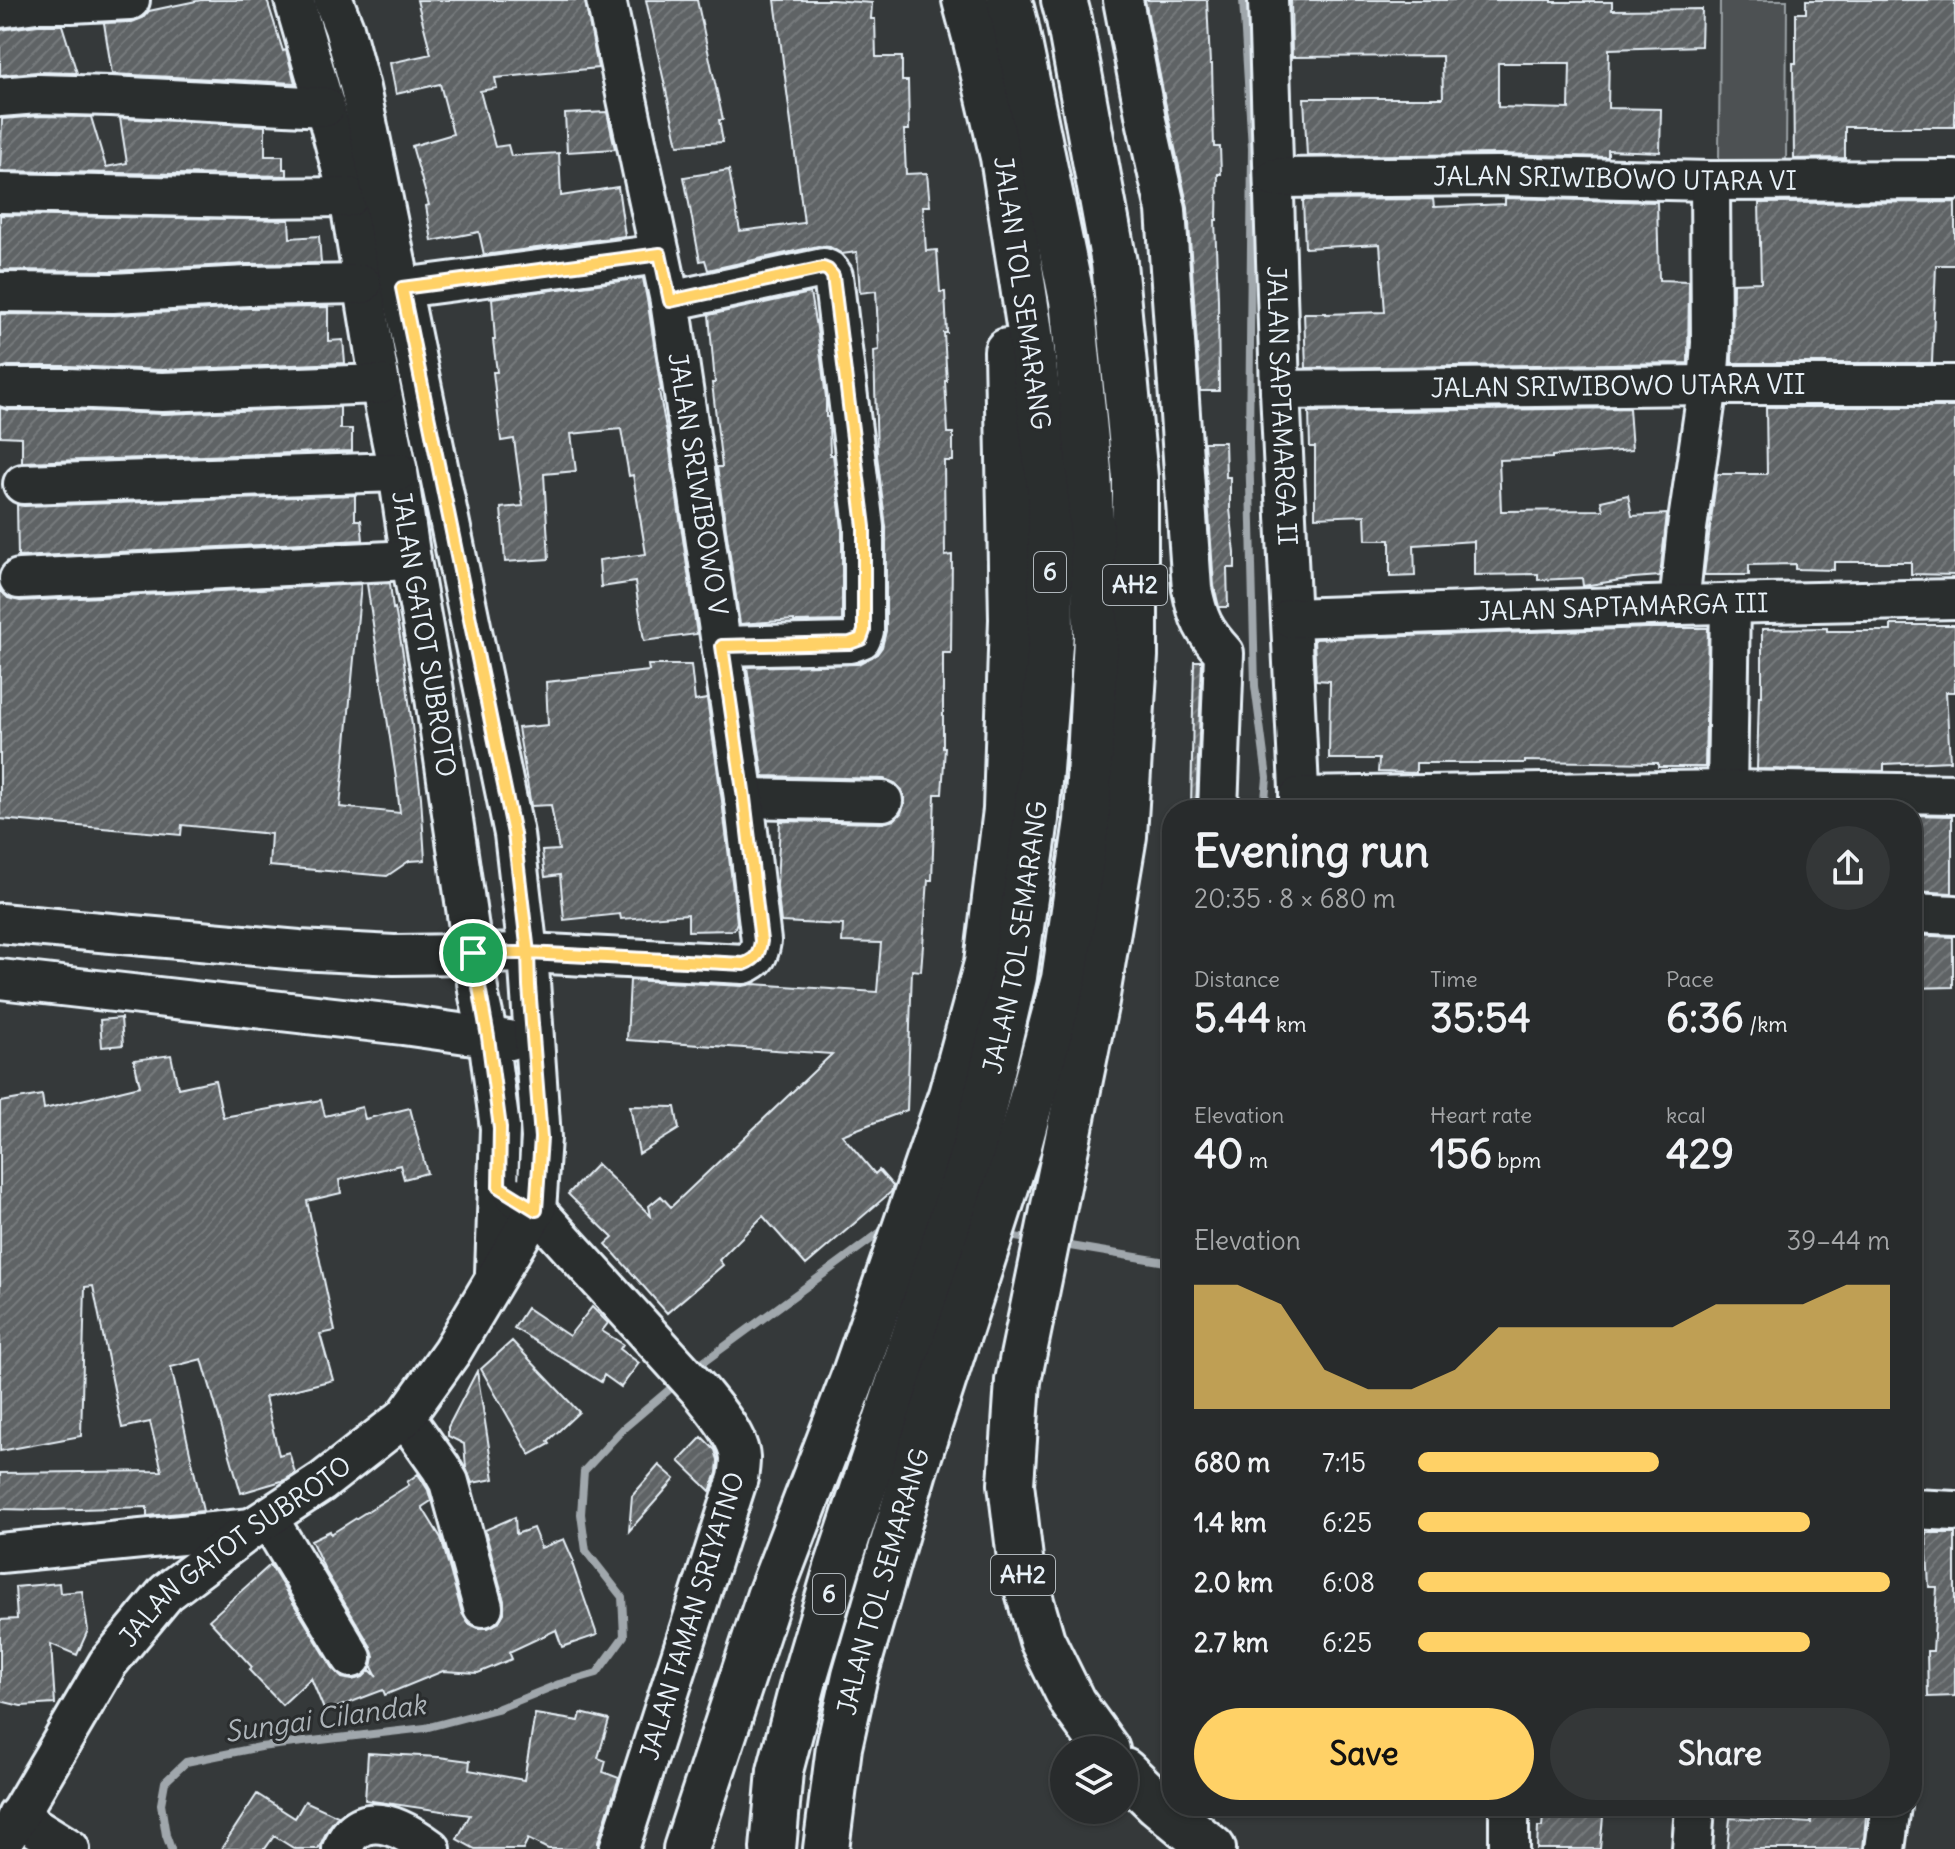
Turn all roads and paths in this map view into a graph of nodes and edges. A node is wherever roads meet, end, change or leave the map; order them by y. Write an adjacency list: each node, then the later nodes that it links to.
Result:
1 (130, 0): 11 (street)
2 (283, 0): 13 (street)
3 (294, 0): 13 (street, JALAN GATOT SUBROTO)
4 (333, 0): 22 (street, JALAN GATOT SUBROTO)
5 (606, 0): 20 (street, JALAN SRIWIBOWO V)
6 (965, 0): 14 (highway, JALAN TOL SEMARANG / 6)
7 (1009, 0): 57 (highway, JALAN TOL SEMARANG / 6)
8 (1064, 0): 65 (highway, AH2)
9 (1123, 0): 42 (street)
10 (1268, 0): 15 (street, JALAN SAPTAMARGA II)
11 (0, 8)
12 (0, 97): 13 (street)
13 (320, 107): 19 (street, JALAN GATOT SUBROTO)
14 (1003, 157): 57 (highway, JALAN TOL SEMARANG / 6); 77 (highway)
15 (1275, 178): 17 (street, JALAN SRIWIBOWO UTARA VI); 29 (street, JALAN SAPTAMARGA II)
16 (1955, 180): 17 (street, JALAN SRIWIBOWO UTARA VI)
17 (1710, 181): 26 (street)
18 (0, 193): 19 (street)
19 (349, 197): 21 (street, JALAN GATOT SUBROTO)
20 (660, 254): 22 (street); 24 (street, JALAN SRIWIBOWO V)
21 (362, 284): 23 (street); 25 (street, JALAN GATOT SUBROTO)
22 (402, 288): 50 (street, JALAN GATOT SUBROTO)
23 (0, 292)
24 (670, 301): 38 (street, JALAN SRIWIBOWO V); 38 (street)
25 (380, 384): 28 (street); 30 (street, JALAN GATOT SUBROTO)
26 (1708, 385): 27 (street, JALAN SRIWIBOWO UTARA VII); 29 (street, JALAN SRIWIBOWO UTARA VII); 36 (street)
27 (1955, 385)
28 (8, 388)
29 (1280, 390): 37 (street, JALAN SAPTAMARGA II)
30 (398, 472): 31 (street); 32 (street, JALAN GATOT SUBROTO)
31 (23, 484)
32 (411, 560): 33 (street); 49 (street, JALAN GATOT SUBROTO)
33 (19, 579)
34 (1955, 599): 35 (street, JALAN SAPTAMARGA III)
35 (1730, 603): 36 (street, JALAN SAPTAMARGA III); 39 (street)
36 (1679, 605): 37 (street, JALAN SAPTAMARGA III)
37 (1291, 618): 43 (street, JALAN SAPTAMARGA II)
38 (722, 646): 41 (street, JALAN SRIWIBOWO V)
39 (1727, 790): 40 (street); 44 (street)
40 (1955, 794)
41 (744, 798): 45 (street); 50 (street, JALAN SRIWIBOWO V)
42 (1218, 800)
43 (1300, 800)
44 (1531, 800)
45 (883, 801)
46 (1922, 913): 47 (street)
47 (1955, 915)
48 (0, 923): 49 (street)
49 (473, 953): 50 (street); 52 (street, JALAN GATOT SUBROTO)
50 (528, 953): 53 (street, JALAN GATOT SUBROTO)
51 (0, 979): 52 (street)
52 (488, 1037): 53 (street); 54 (street, JALAN GATOT SUBROTO)
53 (533, 1043): 55 (street, JALAN GATOT SUBROTO)
54 (499, 1187): 55 (street, JALAN TAMAN SRIYATNO); 56 (street, JALAN GATOT SUBROTO)
55 (536, 1210): 56 (street, JALAN GATOT SUBROTO); 76 (street, JALAN TAMAN SRIYATNO)
56 (495, 1276): 58 (street, JALAN GATOT SUBROTO)
57 (931, 1351): 78 (highway, JALAN TOL SEMARANG / 6); 79 (highway, JALAN TOL SEMARANG / 6)
58 (405, 1417): 61 (street, JALAN GATOT SUBROTO); 63 (street)
59 (1922, 1509): 60 (street)
60 (1955, 1511)
61 (260, 1523): 62 (street); 64 (street); 72 (street, JALAN GATOT SUBROTO)
62 (0, 1553)
63 (483, 1607)
64 (352, 1658)
65 (1097, 1736)
66 (1138, 1785): 67 (highway)
67 (1162, 1807)
68 (1173, 1816): 80 (highway)
69 (1509, 1816): 81 (street)
70 (1694, 1816): 82 (street)
71 (1890, 1816): 83 (street)
72 (8, 1832): 73 (street)
73 (70, 1849)
74 (342, 1849): 75 (street)
75 (431, 1849)
76 (619, 1849)
77 (686, 1849)
78 (773, 1849)
79 (826, 1849)
80 (1213, 1849)
81 (1509, 1849)
82 (1692, 1849)
83 (1885, 1849)

